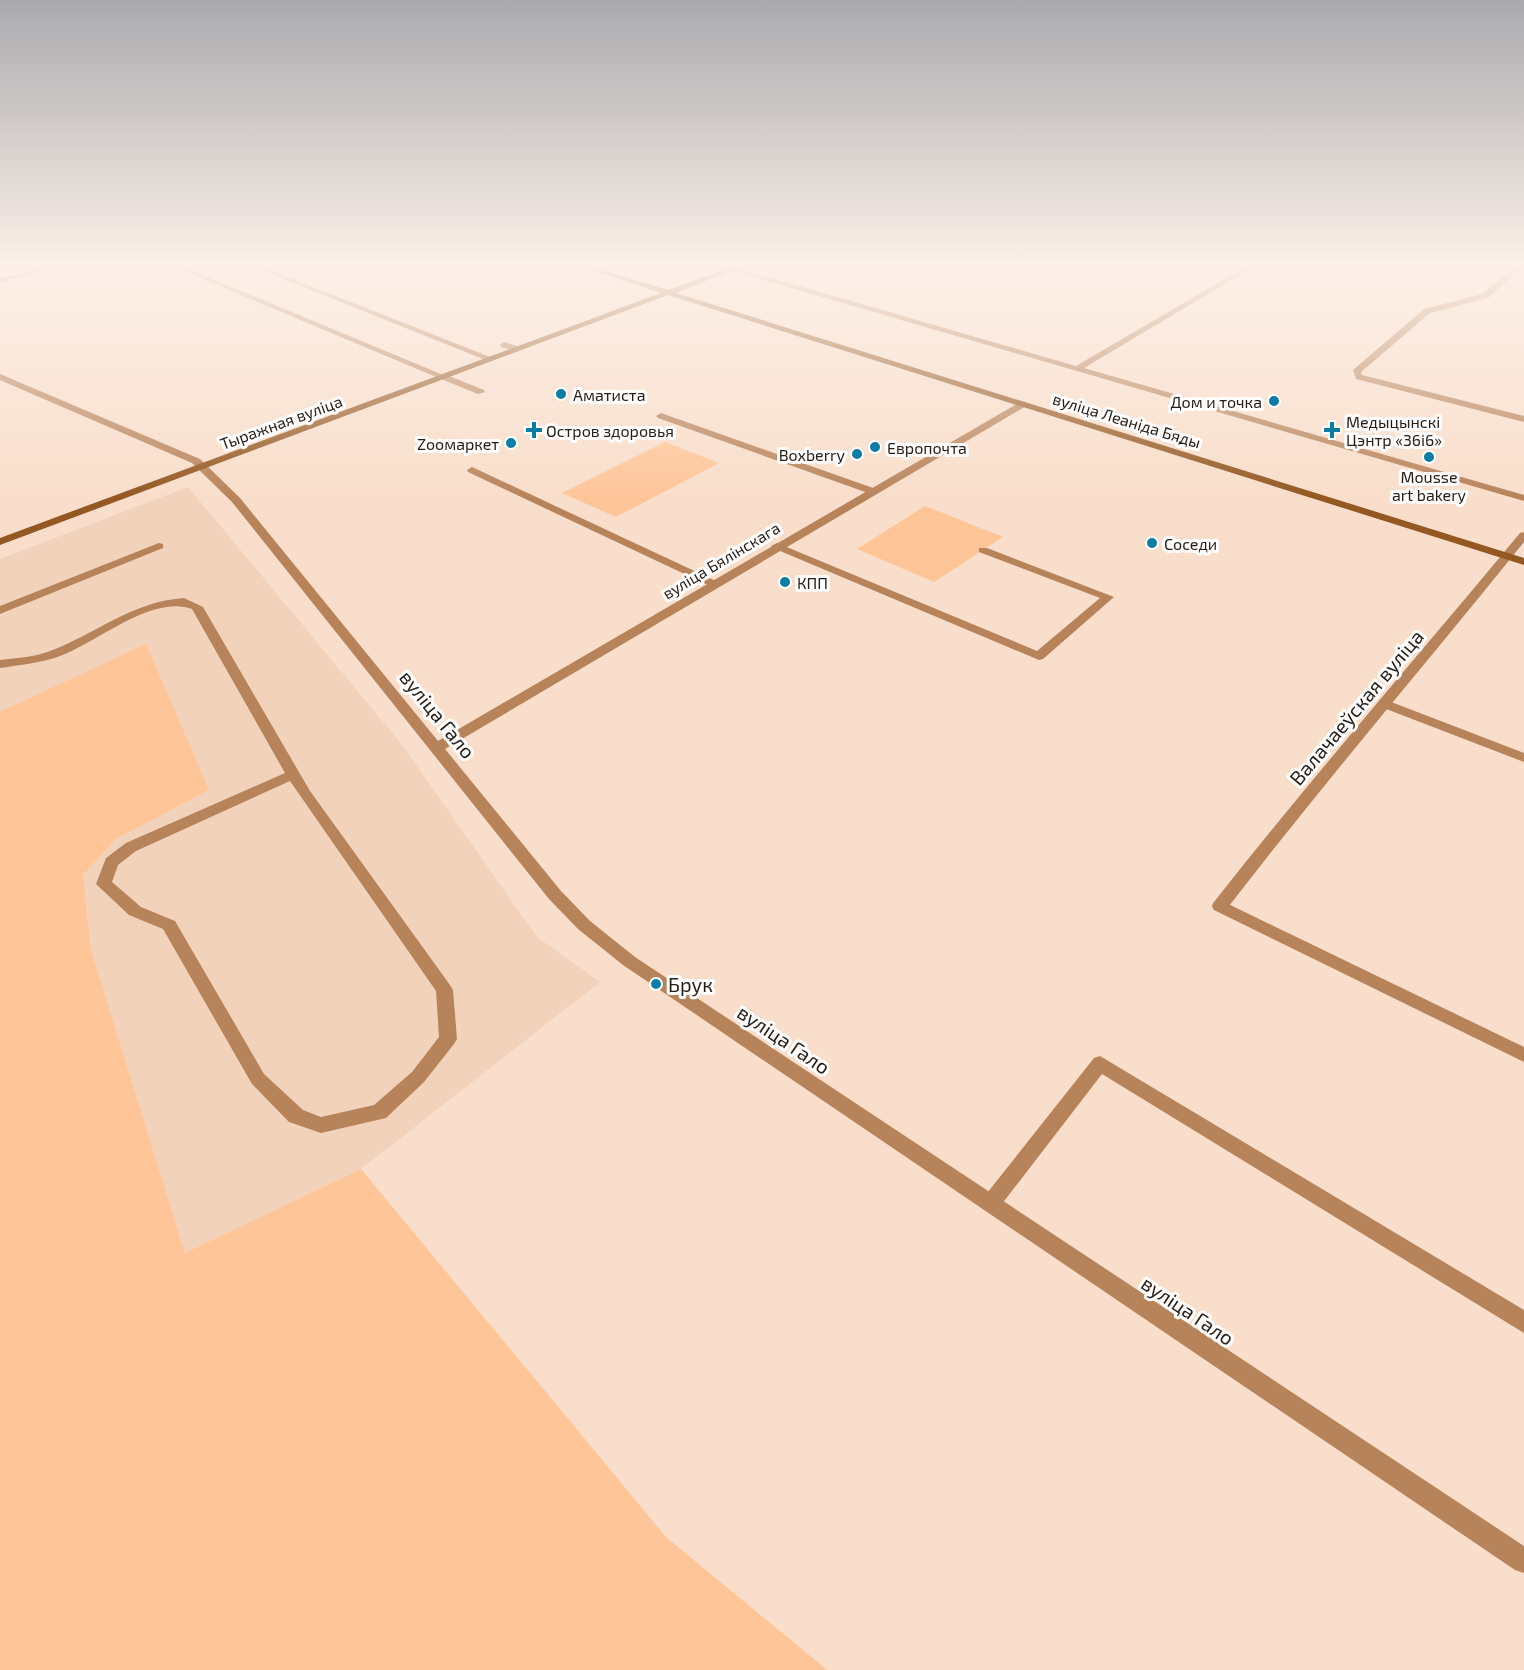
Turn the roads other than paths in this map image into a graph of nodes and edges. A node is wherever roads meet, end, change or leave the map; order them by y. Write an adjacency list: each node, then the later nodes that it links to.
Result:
1 (364, 344): 12 (street)
2 (453, 344): 10 (street)
3 (533, 344): 9 (main road, Тыражная вуліца)
4 (833, 344): 15 (main road, вуліца Леаніда Бяды)
5 (990, 344): 11 (street)
6 (1119, 344): 11 (street)
7 (1389, 344): 17 (street)
8 (504, 345): 9 (street)
9 (517, 350): 10 (main road, Тыражная вуліца)
10 (491, 359): 12 (main road, Тыражная вуліца)
11 (1077, 369): 23 (street)
12 (444, 377): 14 (street); 19 (main road, Тыражная вуліца)
13 (3, 381): 19 (street, вуліца Гало)
14 (481, 392)
15 (1023, 404): 22 (street, вуліца Бялінскага); 30 (main road, вуліца Леаніда Бяды)
16 (661, 416): 21 (street)
17 (1524, 419)
18 (834, 463): 21 (street)
19 (204, 466): 25 (main road, Тыражная вуліца); 37 (street, вуліца Гало)
20 (472, 470): 29 (street)
21 (820, 471): 22 (street)
22 (872, 491): 27 (street, вуліца Бялінскага)
23 (1524, 498)
24 (1524, 535): 30 (street, Валачаеўская вуліца)
25 (0, 542)
26 (159, 546): 34 (street)
27 (777, 546): 28 (street); 33 (street, вуліца Бялінскага)
28 (983, 550)
29 (648, 552): 31 (street); 33 (street)
30 (1506, 556): 32 (main road, вуліца Леаніда Бяды); 36 (street, Валачаеўская вуліца)
31 (634, 559)
32 (1524, 562)
33 (714, 584): 37 (street, вуліца Бялінскага)
34 (0, 610)
35 (0, 664): 39 (street)
36 (1386, 704): 38 (street); 40 (street, Валачаеўская вуліца)
37 (438, 747): 41 (street, вуліца Гало)
38 (1524, 758)
39 (292, 775): 39 (street)
40 (1524, 1055)
41 (992, 1203): 42 (street); 43 (street, вуліца Гало)
42 (1524, 1322)
43 (1524, 1561)

